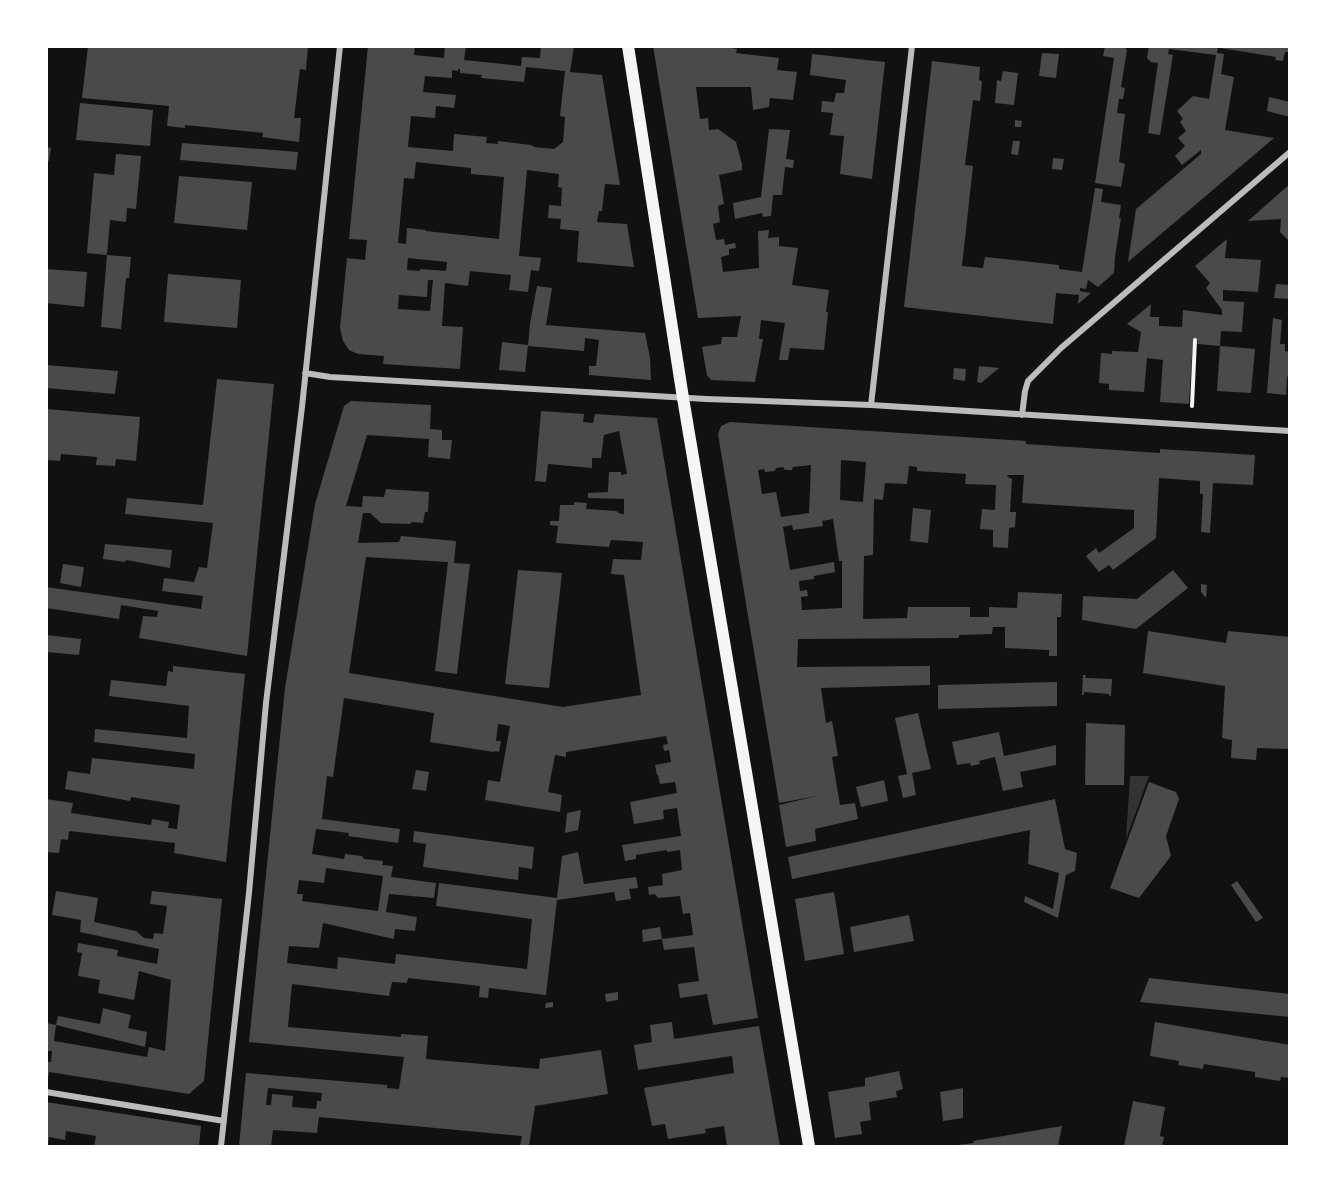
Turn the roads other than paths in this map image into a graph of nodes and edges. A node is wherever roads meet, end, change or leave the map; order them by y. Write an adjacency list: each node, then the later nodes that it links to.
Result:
1 (340, 46): 5 (street)
2 (628, 46): 6 (main road)
3 (912, 46): 7 (street)
4 (1290, 152): 8 (street)
5 (305, 373): 6 (street); 11 (street)
6 (683, 398): 7 (street); 13 (main road)
7 (871, 405): 8 (street)
8 (1022, 415): 9 (street)
9 (1290, 431)
10 (46, 1092): 11 (street)
11 (224, 1121): 12 (street)
12 (222, 1146)
13 (809, 1146)

